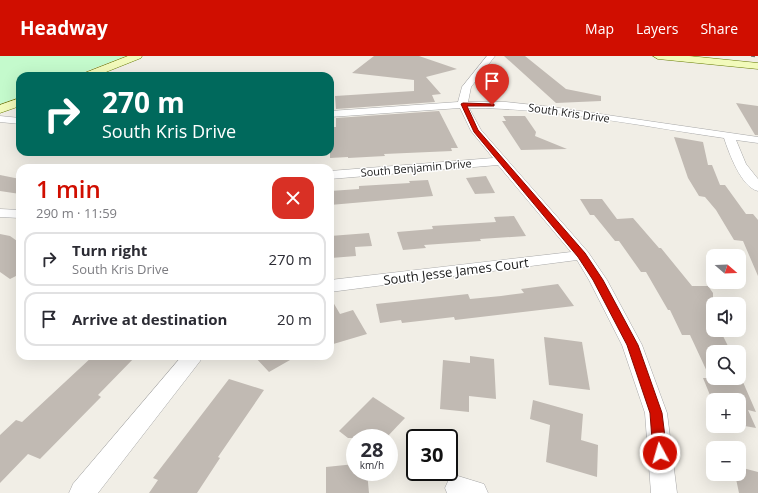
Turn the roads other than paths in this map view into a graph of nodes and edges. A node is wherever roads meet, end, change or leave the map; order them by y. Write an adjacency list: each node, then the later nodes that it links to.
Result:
1 (137, 56): 5 (street)
2 (491, 56): 7 (street)
3 (658, 56): 4 (street)
4 (758, 66)
5 (96, 72)
6 (16, 103): 8 (street)
7 (463, 104): 9 (street, South Kris Drive); 12 (street, South Kris Drive); 14 (street)
8 (0, 109)
9 (334, 114)
10 (0, 119): 11 (street)
11 (16, 121)
12 (729, 137): 13 (street, South Kris Drive); 16 (street)
13 (758, 140)
14 (502, 161): 15 (street, South Benjamin Drive); 19 (street)
15 (334, 175)
16 (758, 187)
17 (0, 213): 18 (street)
18 (16, 214)
19 (582, 255): 20 (street, South Jesse James Court); 23 (street)
20 (334, 286)
21 (191, 360): 22 (street)
22 (82, 493)
23 (664, 493)

